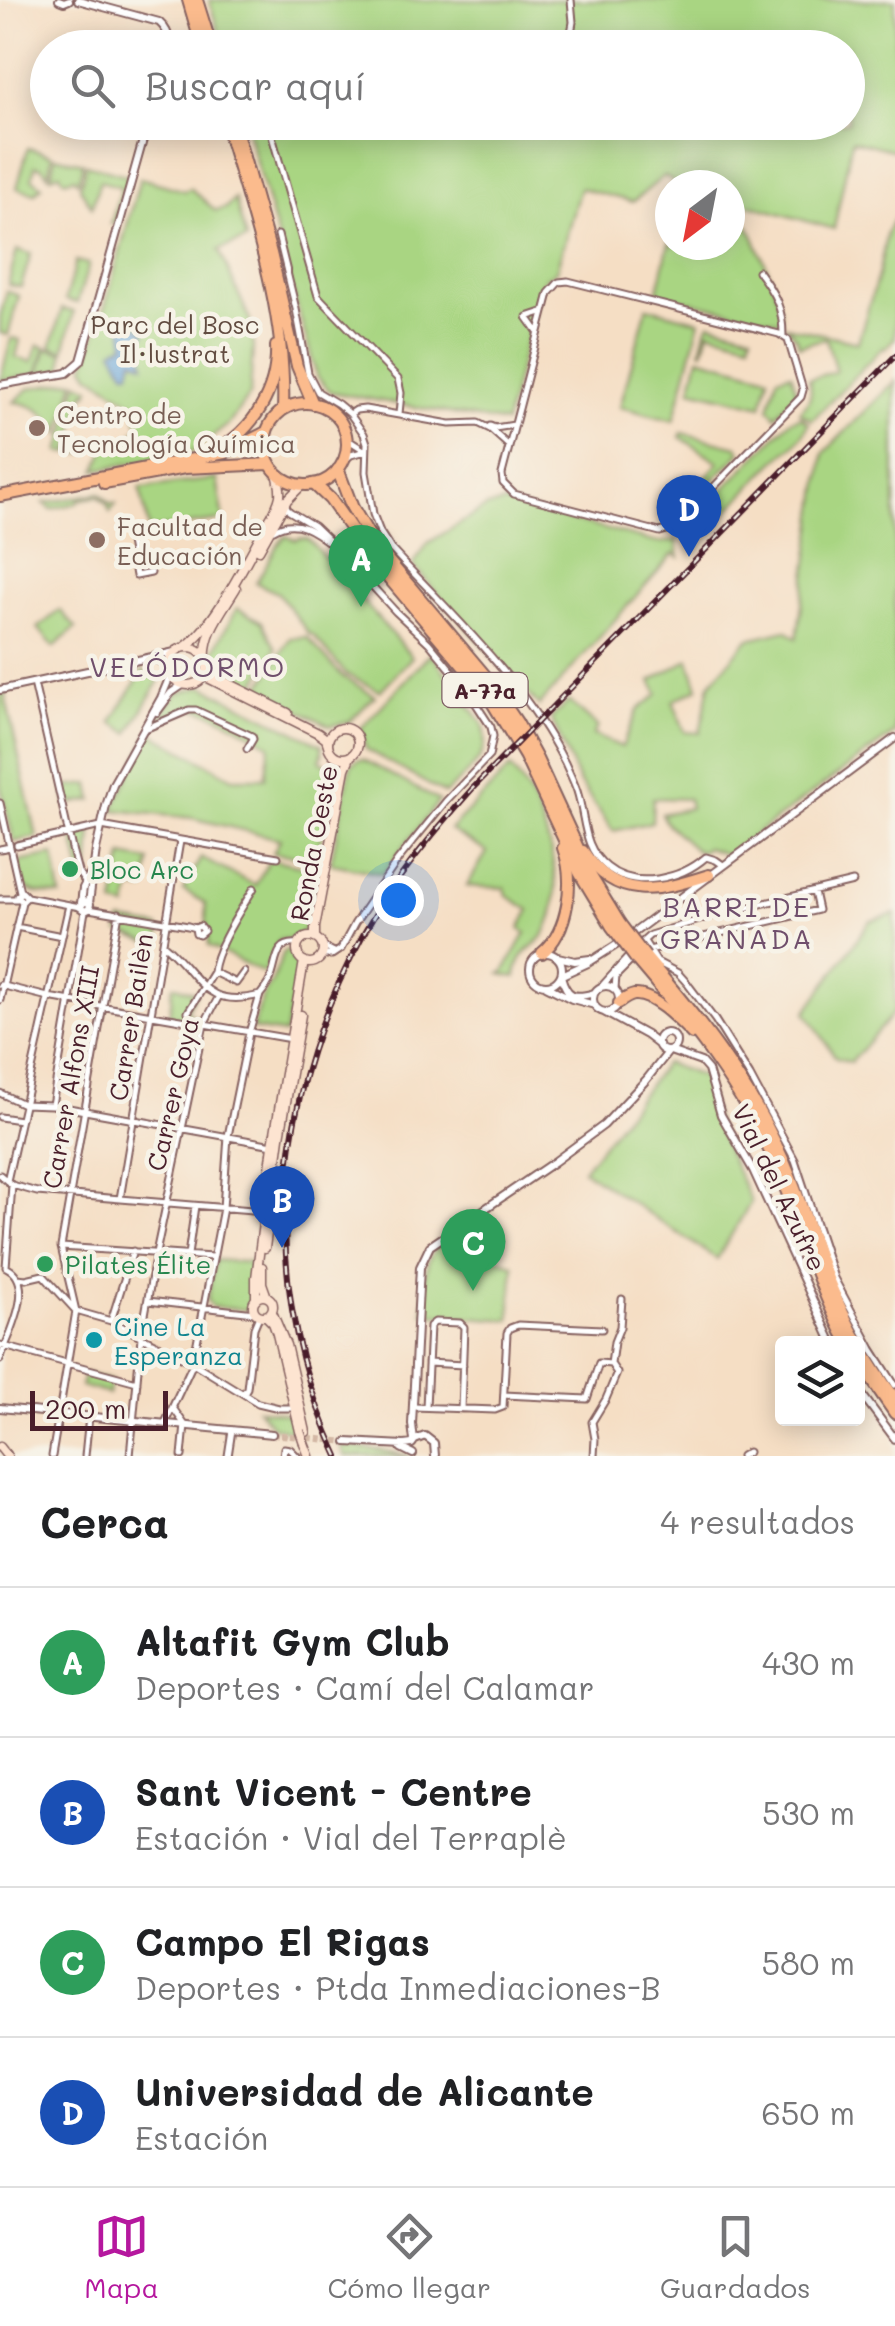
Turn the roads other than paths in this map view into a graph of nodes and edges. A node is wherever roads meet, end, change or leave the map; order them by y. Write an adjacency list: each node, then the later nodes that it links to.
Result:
1 (59, 0): 2 (street)
2 (68, 0)
3 (78, 0): 7 (street)
4 (188, 0): 8 (main road)
5 (198, 0): 9 (main road)
6 (571, 0): 10 (street)
7 (166, 30)
8 (197, 30)
9 (207, 30)
10 (572, 30)
11 (143, 140): 23 (street)
12 (232, 140): 15 (main road)
13 (238, 140): 15 (main road)
14 (273, 140): 27 (street)
15 (246, 179): 16 (main road)
16 (254, 206): 19 (main road); 24 (main road)
17 (278, 236): 26 (street)
18 (758, 271): 22 (street)
19 (274, 305): 25 (main road); 34 (main road)
20 (544, 310): 21 (street); 21 (street); 22 (street)
21 (538, 334): 29 (street)
22 (782, 336): 32 (street)
23 (0, 385)
24 (313, 404): 25 (main road); 31 (main road)
25 (283, 410): 30 (main road)
26 (350, 414): 27 (street); 33 (street)
27 (400, 414): 28 (street)
28 (478, 423): 29 (street); 32 (street)
29 (514, 424): 32 (street)
30 (266, 432): 34 (main road); 36 (main road)
31 (346, 439): 33 (street); 35 (main road)
32 (509, 446)
33 (366, 452): 35 (street); 68 (street)
34 (188, 460): 38 (main road)
35 (340, 466): 37 (main road); 52 (highway, A-77a)
36 (273, 469): 37 (main road, A-77a); 38 (main road); 44 (main road)
37 (308, 484): 39 (main road); 58 (highway, A-77a)
38 (0, 500)
39 (285, 504): 40 (main road); 42 (street)
40 (268, 535): 42 (street); 47 (main road)
41 (130, 542): 43 (street)
42 (339, 550): 92 (street)
43 (151, 573)
44 (185, 647): 45 (main road); 47 (main road)
45 (175, 652): 46 (street); 48 (main road)
46 (145, 659): 48 (street); 49 (street)
47 (205, 668): 50 (main road); 54 (main road, Ronda Oeste); 56 (main road, Ronda Oeste)
48 (170, 672): 50 (main road); 53 (street)
49 (34, 683): 51 (street); 63 (street)
50 (184, 684): 53 (street)
51 (0, 690)
52 (503, 701): 75 (main road, A-77a); 82 (highway, A-77a)
53 (145, 729): 57 (street); 62 (street)
54 (332, 732): 56 (main road, Ronda Oeste); 59 (main road, Ronda Oeste)
55 (895, 738): 68 (street)
56 (328, 745): 60 (main road, Ronda Oeste)
57 (246, 750)
58 (522, 751): 82 (highway, A-77a); 93 (main road, A-77a)
59 (350, 757): 60 (main road, Ronda Oeste); 87 (main road, Ronda Oeste)
60 (338, 758): 87 (main road, Ronda Oeste)
61 (0, 803): 65 (street)
62 (101, 826): 63 (street); 64 (street); 69 (street)
63 (69, 834): 65 (street); 72 (street)
64 (180, 841): 67 (street); 81 (street, Carrer Bailèn)
65 (14, 846): 66 (street); 76 (street)
66 (0, 849)
67 (278, 857)
68 (723, 866): 70 (street)
69 (94, 868): 72 (street); 79 (street)
70 (709, 875): 75 (main road, A-77a); 83 (street)
71 (853, 882): 74 (street)
72 (84, 885): 79 (street)
73 (254, 888): 98 (street)
74 (814, 892): 88 (street); 94 (street)
75 (669, 894): 83 (street); 89 (street)
76 (22, 898): 77 (street); 78 (street); 84 (street)
77 (0, 899)
78 (69, 905): 79 (street); 86 (street)
79 (85, 907): 80 (street); 112 (street)
80 (120, 914): 81 (street); 114 (street, Carrer Alfons XIII)
81 (166, 921): 85 (street); 90 (street, Carrer Bailèn)
82 (615, 925): 94 (highway, A-77a, bridge)
83 (642, 925): 89 (street)
84 (16, 926): 86 (street); 102 (street)
85 (195, 928)
86 (62, 936): 109 (street)
87 (311, 937): 91 (main road); 92 (main road)
88 (644, 941): 94 (street); 106 (street)
89 (616, 943): 96 (street)
90 (163, 944): 104 (street); 117 (street, Carrer Bailèn)
91 (298, 944): 97 (main road); 107 (street)
92 (322, 950): 97 (main road)
93 (542, 953): 95 (street); 103 (street)
94 (644, 956): 105 (street); 150 (highway, A-77a); 176 (street); 181 (highway, A-77a)
95 (557, 957): 96 (street); 100 (street)
96 (596, 958): 100 (street)
97 (308, 962): 123 (main road); 155 (main road)
98 (213, 972): 101 (street); 104 (street)
99 (244, 972): 101 (street)
100 (561, 976): 103 (street); 106 (street)
101 (236, 983): 110 (street)
102 (2, 986): 109 (street); 111 (street)
103 (545, 986): 115 (street)
104 (202, 988): 108 (street); 116 (street)
105 (615, 989): 106 (street); 113 (street)
106 (598, 990): 115 (street)
107 (260, 994): 110 (street); 120 (street)
108 (220, 996): 110 (street); 119 (street, Carrer Goya)
109 (48, 997): 112 (street); 130 (street)
110 (234, 998)
111 (0, 1000)
112 (70, 1001): 114 (street); 131 (street)
113 (618, 1004): 115 (street); 118 (street); 150 (main road, A-77a)
114 (102, 1006): 117 (street); 132 (street, Carrer Alfons XIII)
115 (599, 1008): 118 (street)
116 (188, 1012)
117 (150, 1016): 119 (street); 135 (street, Carrer Bailèn)
118 (620, 1022): 121 (street)
119 (204, 1024): 120 (street); 136 (street, Carrer Goya)
120 (248, 1033): 123 (street); 137 (street)
121 (646, 1035): 122 (street); 125 (street)
122 (662, 1035): 124 (street); 125 (street)
123 (291, 1039): 138 (main road)
124 (676, 1043): 126 (street); 127 (street, Vial del Azufre)
125 (659, 1046): 126 (street); 128 (street)
126 (669, 1051): 127 (street); 128 (street)
127 (686, 1056): 164 (street, Vial del Azufre)
128 (658, 1063): 187 (street)
129 (0, 1093): 130 (street)
130 (23, 1104): 131 (street); 134 (street)
131 (52, 1105): 132 (street)
132 (85, 1111): 135 (street); 141 (street, Carrer Alfons XIII)
133 (0, 1118): 134 (street)
134 (20, 1120): 140 (street)
135 (133, 1120): 136 (street); 142 (street, Carrer Bailèn)
136 (183, 1128): 137 (street); 143 (street, Carrer Goya)
137 (228, 1136): 138 (street); 145 (street)
138 (273, 1145): 146 (main road)
139 (0, 1175): 140 (street)
140 (9, 1183): 141 (street); 153 (street)
141 (70, 1196): 142 (street); 147 (street, Carrer Alfons XIII)
142 (120, 1199): 143 (street)
143 (167, 1203): 144 (street); 149 (street, Carrer Goya)
144 (195, 1206): 145 (street); 151 (street)
145 (223, 1208): 146 (street); 152 (street)
146 (264, 1211): 156 (main road)
147 (61, 1246): 148 (street); 160 (street)
148 (133, 1251): 149 (street); 162 (street)
149 (156, 1253): 151 (street); 158 (street, Carrer Goya)
150 (809, 1253): 165 (highway, A-77a)
151 (188, 1255): 152 (street)
152 (213, 1257): 159 (street)
153 (3, 1268): 154 (street)
154 (18, 1278): 160 (street); 167 (street)
155 (267, 1297): 156 (main road); 161 (main road)
156 (256, 1299): 161 (main road)
157 (622, 1299): 172 (street)
158 (148, 1301): 159 (street); 166 (street, Carrer Goya)
159 (204, 1308): 161 (street); 170 (street)
160 (76, 1311): 162 (street); 169 (street)
161 (263, 1314): 177 (street); 185 (main road); 196 (main road)
162 (111, 1322): 166 (street)
163 (602, 1329): 178 (street)
164 (829, 1336)
165 (844, 1336)
166 (141, 1337): 170 (street); 175 (street, Carrer Goya)
167 (2, 1345): 168 (street); 169 (street)
168 (0, 1360)
169 (68, 1363): 175 (street); 189 (street)
170 (193, 1363): 177 (street); 182 (street)
171 (428, 1364): 173 (street); 173 (street); 183 (street)
172 (611, 1364): 180 (street); 190 (street)
173 (463, 1365): 186 (street)
174 (865, 1369): 188 (highway)
175 (136, 1382): 192 (street, Carrer Goya)
176 (895, 1385)
177 (244, 1394): 185 (street)
178 (504, 1395): 180 (street); 186 (street)
179 (865, 1398): 199 (street)
180 (587, 1399): 190 (street)
181 (895, 1399)
182 (172, 1406): 193 (street); 194 (street)
183 (426, 1407): 186 (street); 187 (street)
184 (0, 1408): 189 (street)
185 (294, 1408): 196 (main road)
186 (461, 1408)
187 (414, 1410): 198 (street); 201 (street)
188 (895, 1413)
189 (60, 1414): 191 (street); 207 (street)
190 (596, 1414): 215 (street)
191 (89, 1416): 192 (street); 208 (street)
192 (133, 1420): 193 (street); 209 (street, Carrer Goya)
193 (165, 1423): 194 (street)
194 (185, 1426): 195 (street); 210 (street)
195 (232, 1430): 197 (street); 211 (street)
196 (303, 1432): 214 (main road, bridge)
197 (272, 1434)
198 (425, 1436): 201 (street); 205 (street)
199 (895, 1439)
200 (348, 1442): 202 (street)
201 (413, 1442): 202 (street); 204 (street)
202 (385, 1445): 204 (street)
203 (0, 1446): 206 (main road)
204 (413, 1455)
205 (434, 1455)
206 (7, 1456)
207 (52, 1456)
208 (85, 1456)
209 (130, 1456)
210 (182, 1456)
211 (228, 1456)
212 (283, 1456): 213 (street)
213 (297, 1456)
214 (312, 1456)
215 (594, 1456)

